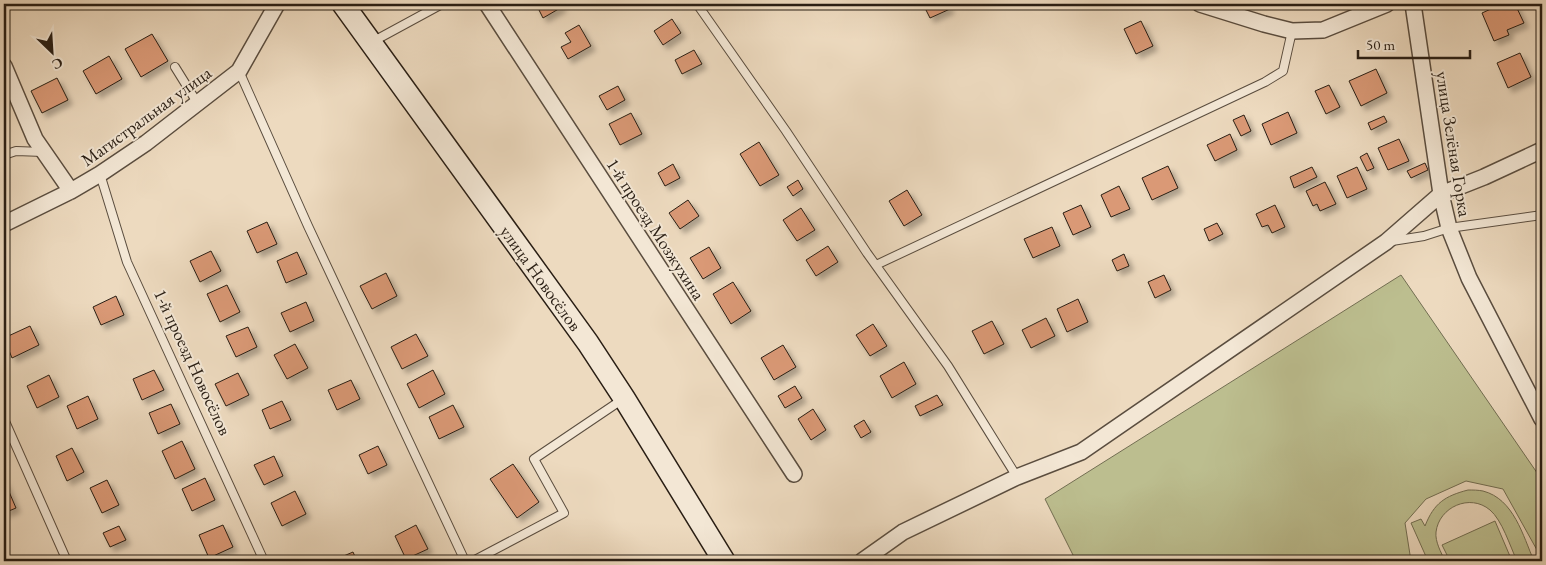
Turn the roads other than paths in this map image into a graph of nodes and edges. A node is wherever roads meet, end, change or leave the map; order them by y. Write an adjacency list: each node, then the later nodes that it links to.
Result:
1 (277, 4): 13 (street, Магистральная улица)
2 (343, 4): 10 (street, улица Новосёлов)
3 (442, 4): 10 (lane)
4 (487, 4): 29 (street, 1-й проезд Мозжухина)
5 (697, 4): 25 (lane)
6 (1200, 4): 9 (street)
7 (1387, 4): 9 (street)
8 (1413, 4): 20 (street, улица Зелёная Горка)
9 (1292, 31): 25 (lane)
10 (372, 42): 26 (street, улица Новосёлов)
11 (4, 66): 16 (street)
12 (174, 68): 14 (lane)
13 (239, 71): 14 (street, Магистральная улица); 33 (lane)
14 (198, 104): 18 (street, Магистральная улица)
15 (1542, 150): 20 (street)
16 (45, 152): 17 (lane); 19 (street)
17 (4, 155)
18 (100, 174): 19 (street, Магистральная улица); 32 (lane, 1-й проезд Новосёлов)
19 (71, 191): 22 (street, Магистральная улица)
20 (1441, 194): 23 (street, улица Зелёная Горка); 24 (street)
21 (1542, 216): 23 (lane)
22 (4, 224)
23 (1449, 228): 24 (lane); 28 (street, улица Зелёная Горка)
24 (1386, 242): 30 (street)
25 (876, 265): 30 (lane)
26 (624, 398): 34 (lane); 35 (street, улица Новосёлов)
27 (4, 419): 31 (lane)
28 (1542, 419)
29 (794, 474)
30 (1018, 477): 36 (street)
31 (67, 561)
32 (264, 561)
33 (465, 561)
34 (473, 561)
35 (724, 561)
36 (862, 561)

